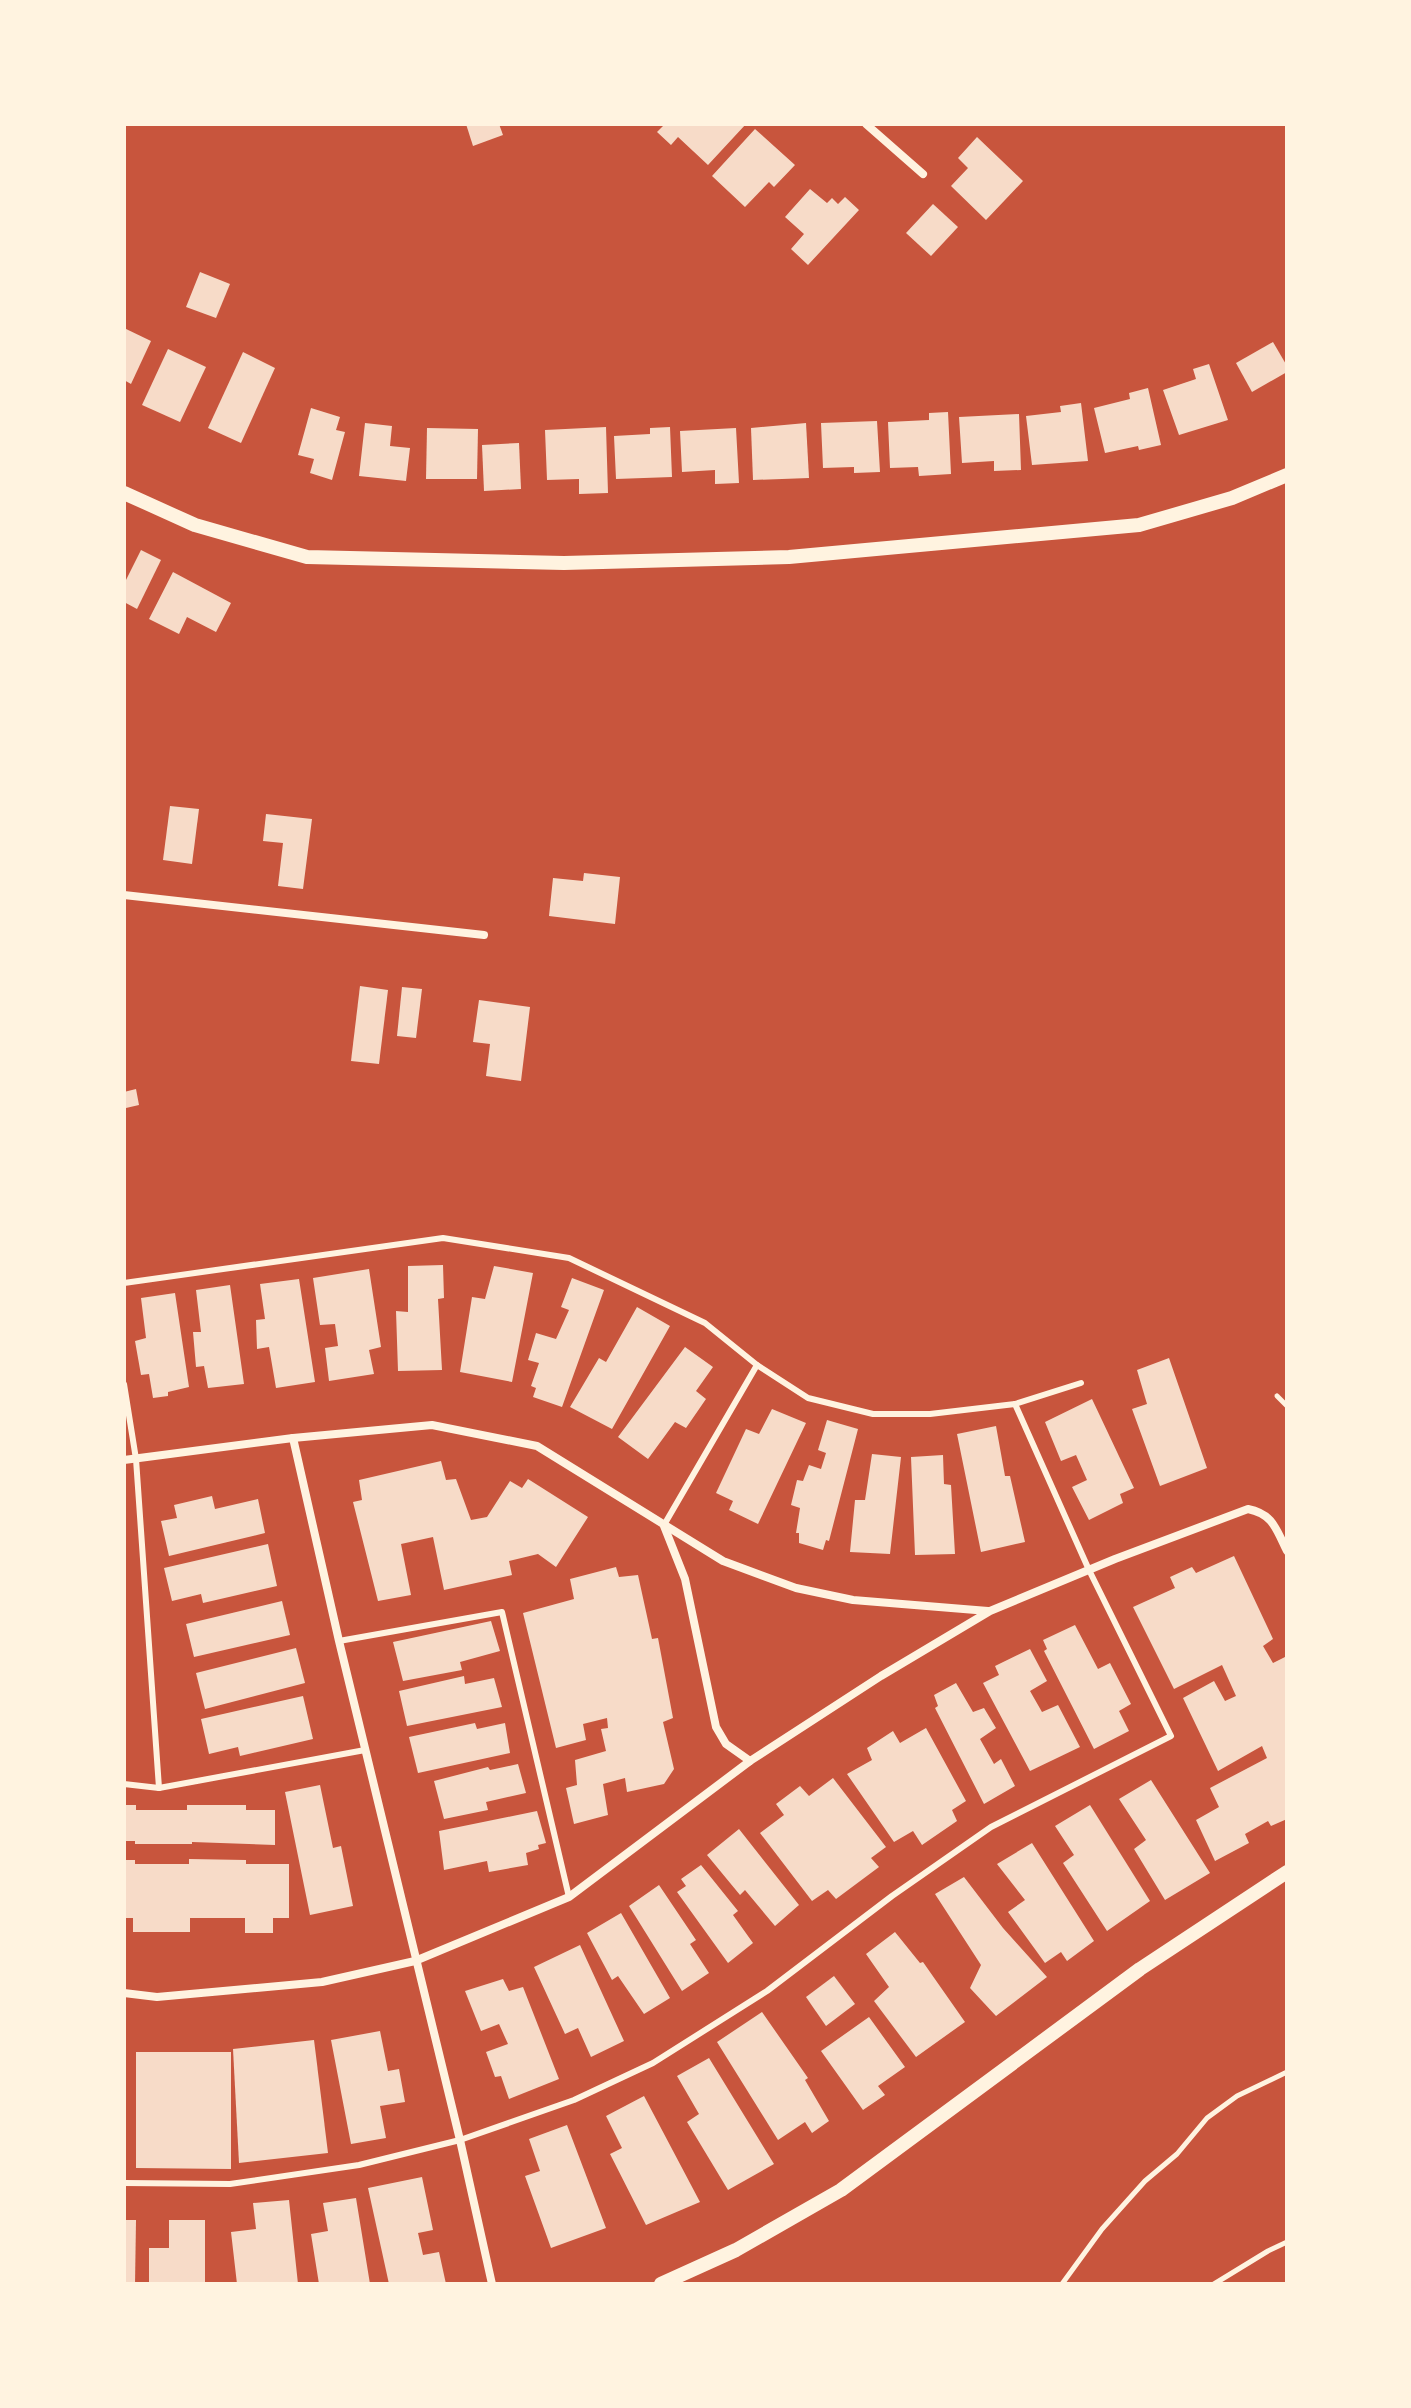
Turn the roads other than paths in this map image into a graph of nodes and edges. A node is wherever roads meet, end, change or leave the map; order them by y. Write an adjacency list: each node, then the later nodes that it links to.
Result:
1 (866, 124): 2 (street)
2 (923, 174)
3 (1287, 475): 4 (street)
4 (124, 493)
5 (124, 895): 6 (street)
6 (484, 935)
7 (124, 1283): 8 (lane)
8 (757, 1365): 11 (lane); 15 (lane)
9 (1081, 1383): 11 (lane)
10 (124, 1384): 13 (lane)
11 (1015, 1404): 17 (lane)
12 (293, 1438): 13 (street); 15 (street); 19 (street)
13 (136, 1459): 14 (street); 23 (lane)
14 (124, 1460)
15 (664, 1525): 18 (street); 21 (street)
16 (1287, 1551): 17 (street)
17 (1089, 1570): 18 (street); 28 (lane)
18 (990, 1611): 21 (street)
19 (339, 1641): 20 (street); 25 (lane)
20 (365, 1750): 23 (lane); 26 (street)
21 (750, 1761): 25 (street)
22 (124, 1784): 23 (lane)
23 (159, 1788)
24 (1287, 1872): 31 (street)
25 (569, 1897): 26 (street)
26 (415, 1961): 27 (street); 28 (street)
27 (124, 1993)
28 (460, 2140): 29 (lane); 30 (street)
29 (124, 2183)
30 (492, 2284)
31 (661, 2284)

